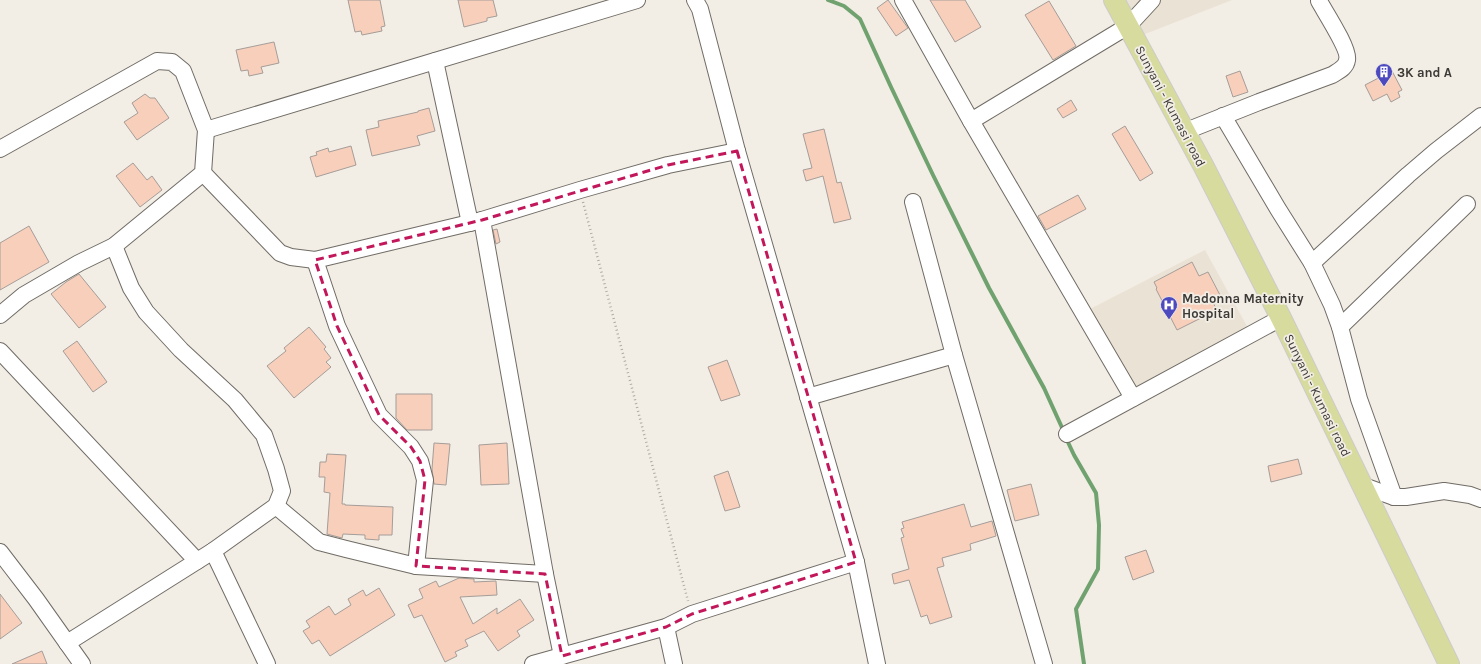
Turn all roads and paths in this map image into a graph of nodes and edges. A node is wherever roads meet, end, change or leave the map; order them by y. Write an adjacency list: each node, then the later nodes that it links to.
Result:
1 (637, 0): 8 (street)
2 (695, 0): 15 (street)
3 (903, 0): 11 (street)
4 (1114, 0): 7 (main road, Sunyani - Kumasi road)
5 (1152, 0): 7 (street)
6 (1319, 1): 9 (street)
7 (1128, 26): 11 (street); 13 (main road, Sunyani - Kumasi road)
8 (435, 61): 12 (street); 20 (street)
9 (1222, 116): 13 (street); 23 (street)
10 (1481, 116): 23 (street)
11 (971, 121): 30 (street)
12 (206, 130): 14 (street); 16 (street)
13 (1186, 131): 25 (main road, Sunyani - Kumasi road)
14 (0, 149)
15 (737, 151): 17 (street); 29 (street)
16 (203, 173): 21 (street); 22 (street)
17 (580, 190): 20 (street); 42 (path)
18 (913, 202): 28 (street)
19 (1467, 204): 26 (street)
20 (476, 222): 22 (street); 41 (street)
21 (114, 246): 24 (street); 35 (street)
22 (315, 260): 40 (street)
23 (1312, 263): 26 (street)
24 (0, 315)
25 (1281, 318): 30 (street); 32 (main road, Sunyani - Kumasi road)
26 (1340, 327): 33 (street)
27 (0, 351): 38 (street)
28 (954, 355): 29 (street); 51 (street)
29 (808, 397): 39 (street)
30 (1133, 398): 31 (street)
31 (1066, 434)
32 (1361, 485): 33 (street); 52 (main road, Sunyani - Kumasi road)
33 (1394, 497): 34 (street)
34 (1481, 499)
35 (276, 506): 36 (street); 40 (street)
36 (213, 551): 38 (street); 47 (street)
37 (0, 552): 44 (street)
38 (196, 561): 44 (street)
39 (856, 562): 42 (street); 50 (street)
40 (416, 566): 41 (street)
41 (545, 574): 45 (street)
42 (692, 614): 43 (street)
43 (666, 627): 45 (street); 49 (street)
44 (67, 643): 46 (street)
45 (562, 656): 48 (street)
46 (82, 664)
47 (266, 664)
48 (533, 664)
49 (674, 664)
50 (877, 664)
51 (1044, 664)
52 (1449, 664)

